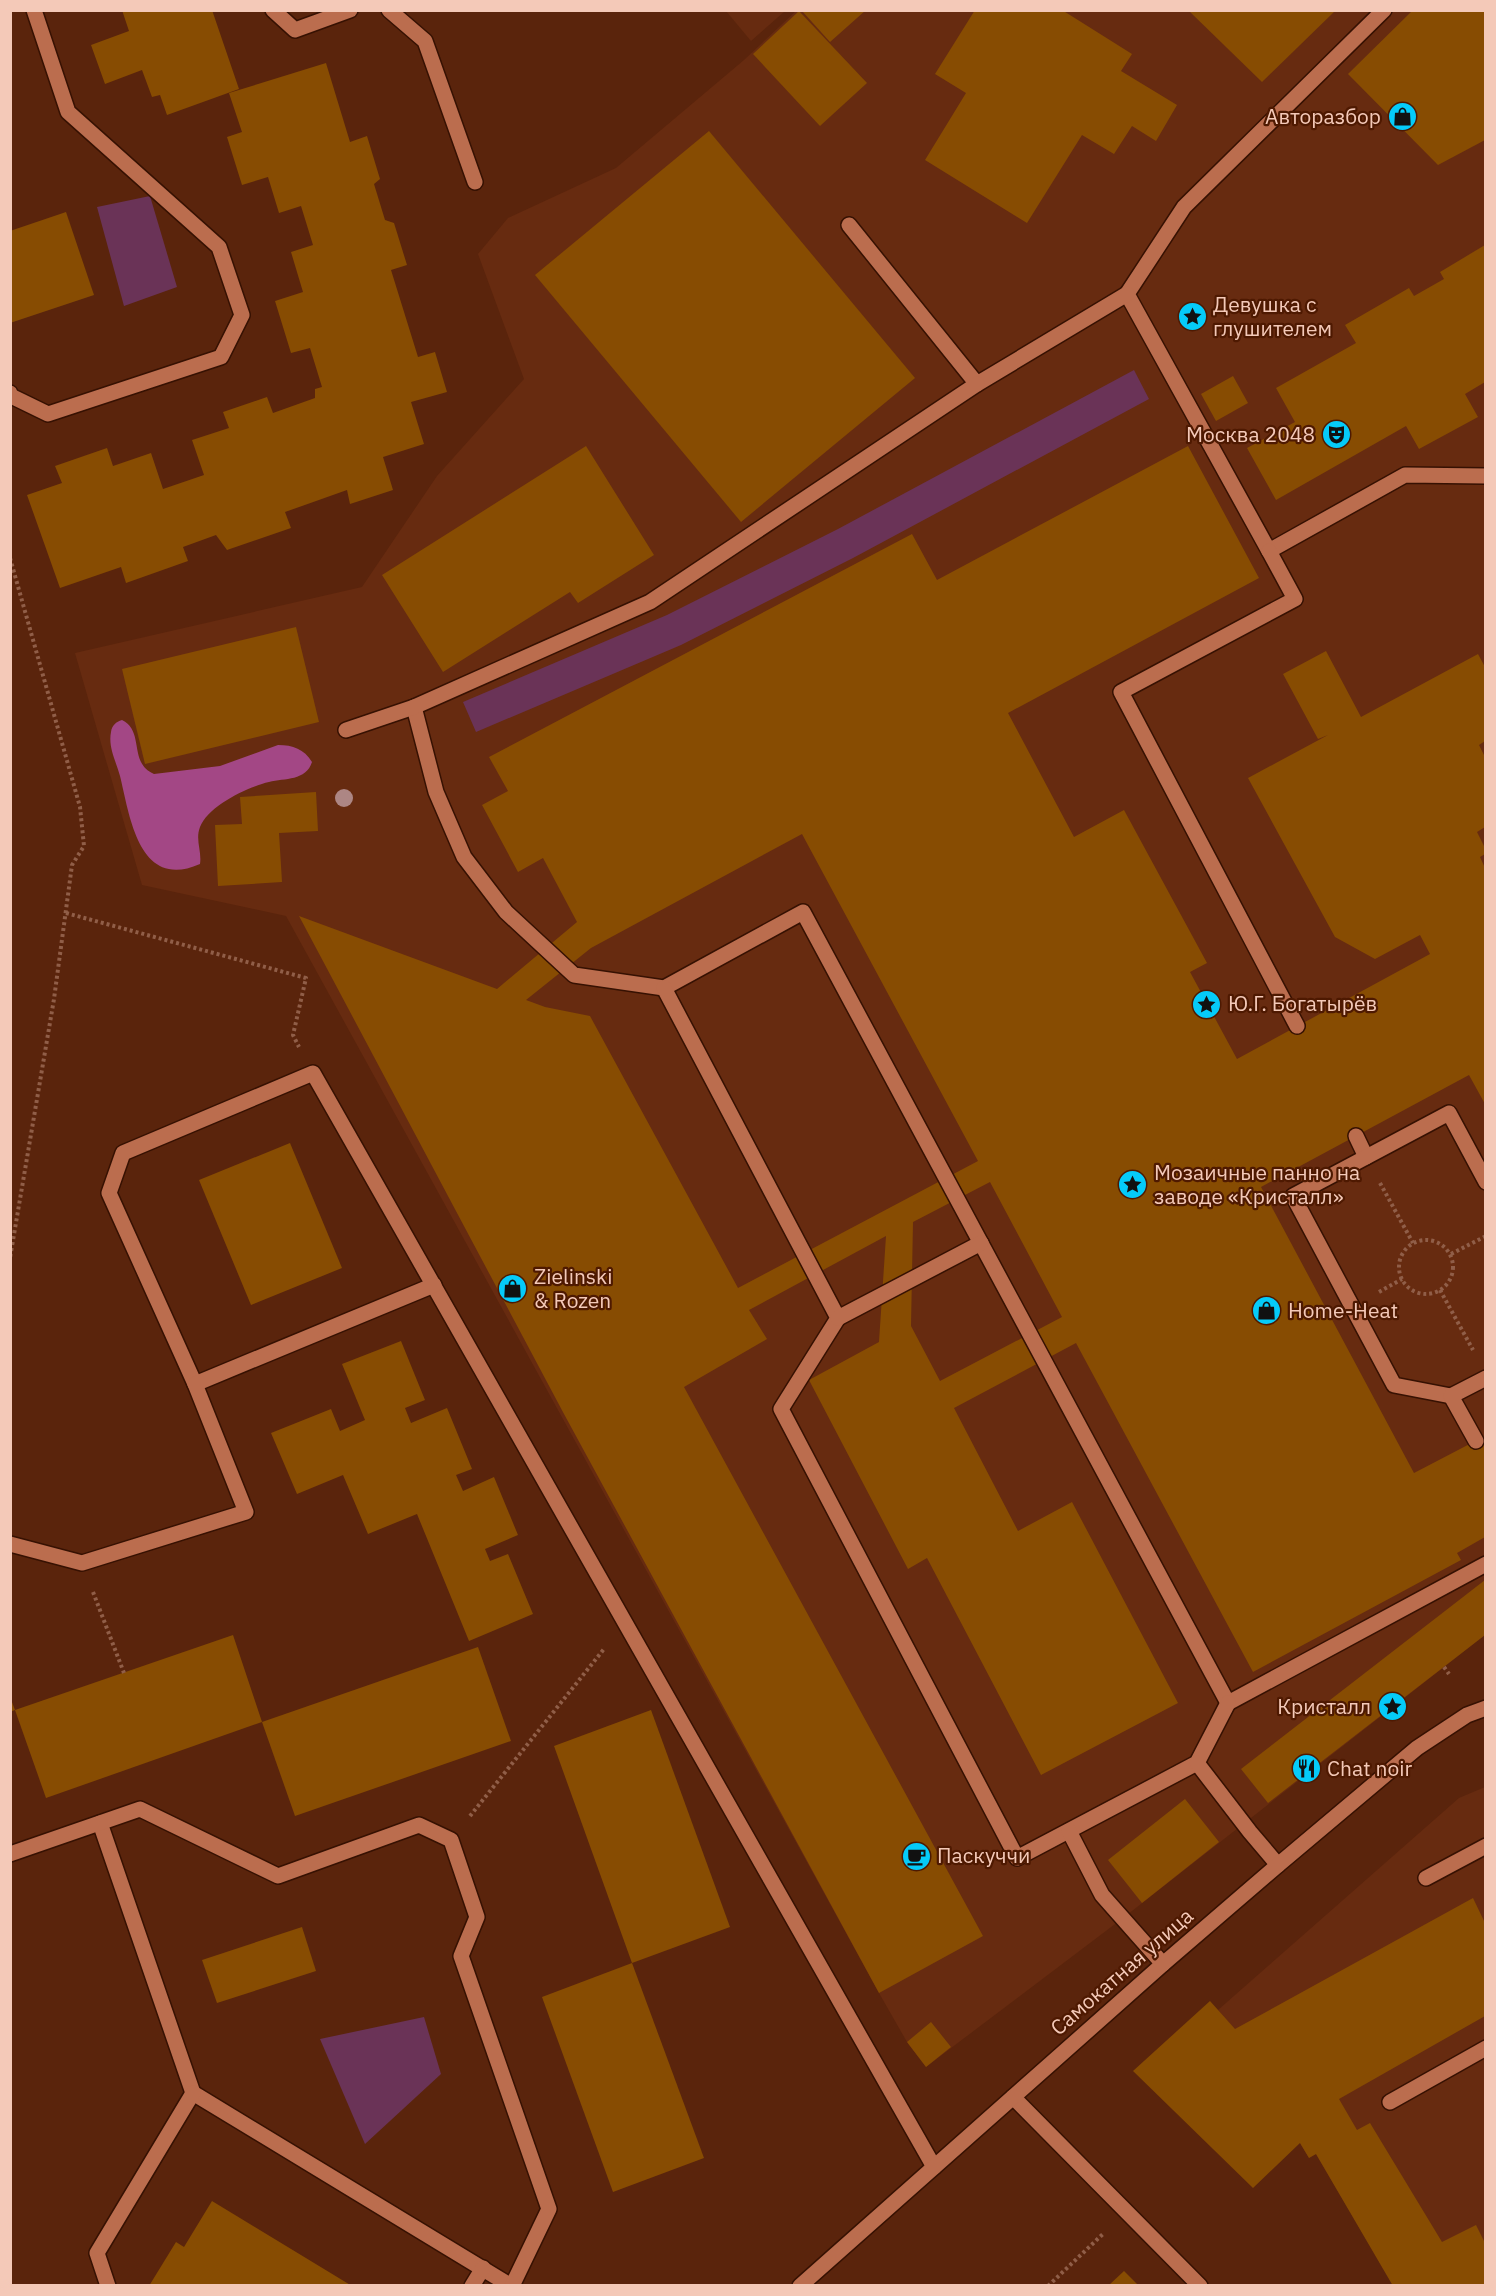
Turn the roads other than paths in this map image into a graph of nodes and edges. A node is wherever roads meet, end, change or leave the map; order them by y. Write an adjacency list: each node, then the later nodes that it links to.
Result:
1 (34, 10): 10 (street)
2 (273, 10): 3 (street)
3 (350, 10)
4 (389, 10): 6 (street)
5 (1384, 10): 8 (street)
6 (475, 182)
7 (849, 225): 9 (street)
8 (1127, 294): 9 (street); 12 (street)
9 (977, 384): 13 (street)
10 (10, 393)
11 (1485, 476): 12 (street)
12 (1269, 551): 16 (street)
13 (414, 706): 14 (street); 15 (street)
14 (346, 730)
15 (664, 988): 20 (street); 22 (street)
16 (1297, 1026)
17 (1356, 1136): 18 (street)
18 (1366, 1157): 19 (street); 25 (street)
19 (1485, 1182)
20 (981, 1243): 22 (street); 29 (street)
21 (434, 1285): 24 (street); 24 (street); 43 (street)
22 (838, 1318): 33 (street)
23 (1485, 1378): 25 (street)
24 (195, 1384): 27 (street)
25 (1451, 1396): 26 (street)
26 (1476, 1441)
27 (10, 1544)
28 (1485, 1564): 29 (street)
29 (1228, 1703): 31 (street)
30 (1485, 1708): 36 (street, Самокатная улица)
31 (1197, 1763): 33 (street); 36 (street)
32 (100, 1823): 35 (street); 40 (street); 47 (street)
33 (1068, 1831): 38 (street)
34 (1485, 1846): 37 (street)
35 (10, 1854)
36 (1278, 1865): 38 (street, Самокатная улица)
37 (1426, 1878)
38 (1163, 1964): 41 (street, Самокатная улица)
39 (1485, 2048): 42 (street)
40 (193, 2093): 44 (street); 45 (street)
41 (1013, 2097): 43 (street, Самокатная улица); 49 (street)
42 (1390, 2102)
43 (934, 2167): 48 (street, Самокатная улица)
44 (483, 2268): 46 (street); 47 (street)
45 (108, 2286)
46 (472, 2286)
47 (511, 2286)
48 (800, 2286)
49 (1200, 2286)

